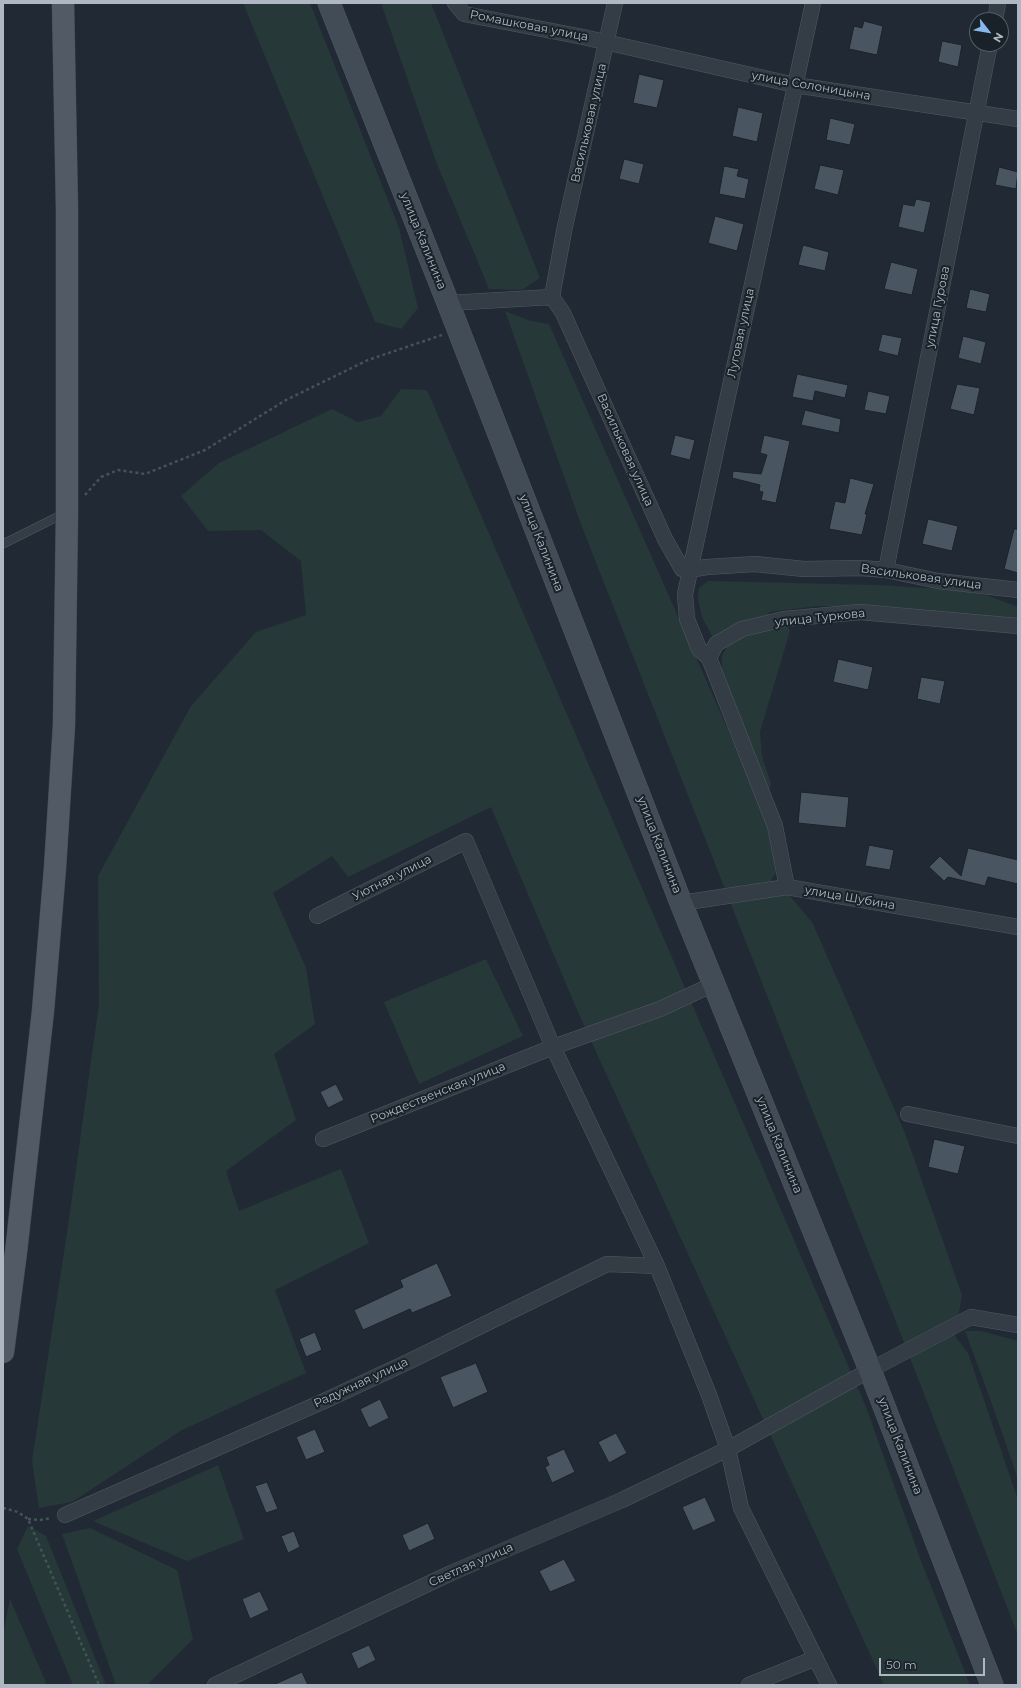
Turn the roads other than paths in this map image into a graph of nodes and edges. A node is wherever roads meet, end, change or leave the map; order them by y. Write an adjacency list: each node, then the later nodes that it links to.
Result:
1 (63, 3): 13 (main road)
2 (329, 3): 12 (main road, улица Калинина)
3 (455, 3): 6 (street, Ромашковая улица)
4 (615, 3): 6 (street, Васильковая улица)
5 (813, 3): 8 (street, Луговая улица)
6 (607, 42): 8 (street, улица Солоницына); 11 (street, Васильковая улица)
7 (988, 52): 9 (street, улица Гурова)
8 (796, 85): 9 (street, улица Солоницына); 15 (street, Луговая улица)
9 (976, 113): 10 (street, улица Солоницына); 16 (street, улица Гурова)
10 (1018, 119)
11 (552, 297): 12 (street); 15 (street, Васильковая улица)
12 (448, 303): 21 (main road, улица Калинина)
13 (67, 512): 14 (lane); 31 (main road)
14 (3, 544)
15 (689, 570): 16 (street, Васильковая улица); 19 (street, Луговая улица)
16 (886, 570): 17 (street, Васильковая улица)
17 (1018, 590)
18 (1018, 626): 19 (street, улица Туркова)
19 (709, 658): 20 (street)
20 (787, 887): 21 (street, улица Шубина); 23 (street, улица Шубина)
21 (681, 903): 24 (main road, улица Калинина)
22 (317, 916): 25 (street, Уютная улица)
23 (1018, 927)
24 (714, 984): 25 (street, Рождественская улица); 32 (main road, улица Калинина)
25 (553, 1047): 28 (street, Рождественская улица); 29 (street)
26 (908, 1114): 27 (street)
27 (1018, 1136)
28 (323, 1139)
29 (658, 1266): 33 (street); 34 (street, Радужная улица)
30 (1018, 1325): 32 (street, Светлая улица)
31 (3, 1352)
32 (870, 1370): 33 (street, Светлая улица); 39 (main road, улица Калинина)
33 (728, 1449): 35 (street); 36 (street, Светлая улица)
34 (65, 1515)
35 (816, 1658): 37 (street); 38 (street)
36 (215, 1685)
37 (749, 1685)
38 (829, 1685)
39 (992, 1685)

